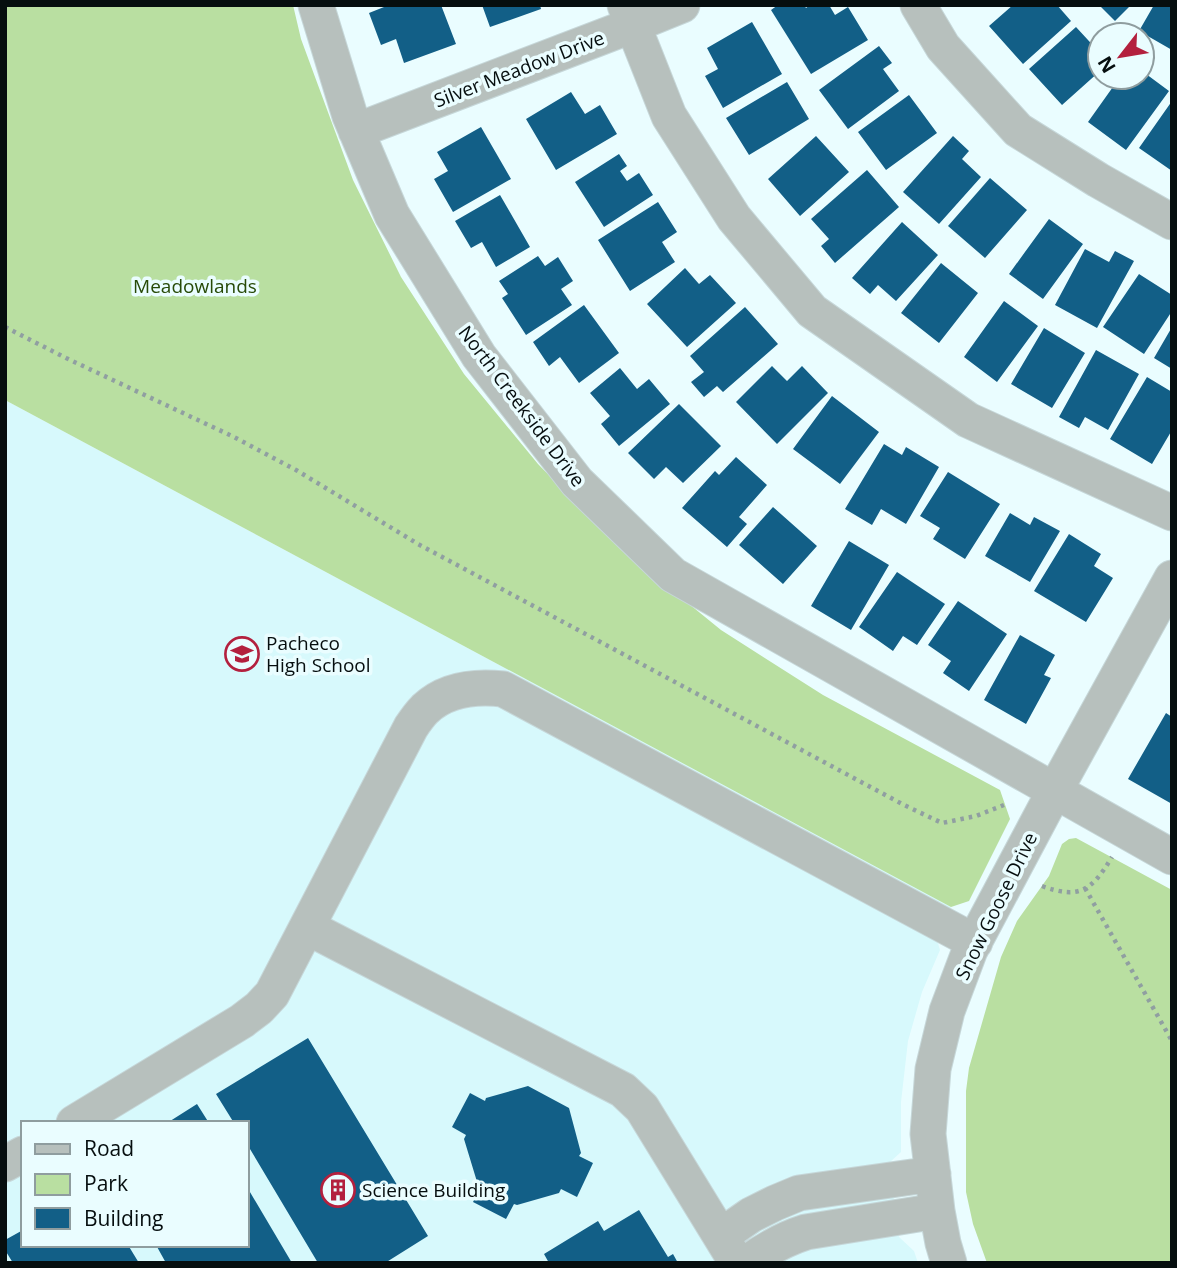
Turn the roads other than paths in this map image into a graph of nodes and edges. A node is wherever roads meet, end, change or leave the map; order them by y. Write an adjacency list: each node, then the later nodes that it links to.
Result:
1 (316, 5): 5 (street, North Creekside Drive)
2 (682, 5): 4 (street, Silver Meadow Drive)
3 (918, 5): 6 (street)
4 (629, 15): 5 (street, Silver Meadow Drive); 7 (street)
5 (356, 131): 9 (street, North Creekside Drive)
6 (1172, 222)
7 (1172, 513)
8 (1172, 578): 9 (street, Snow Goose Drive)
9 (1054, 792): 10 (street, North Creekside Drive); 12 (street, Snow Goose Drive)
10 (1172, 858)
11 (307, 927): 12 (street); 13 (street); 18 (street)
12 (975, 942): 16 (street, Snow Goose Drive)
13 (77, 1121)
14 (21, 1155): 15 (street)
15 (5, 1164)
16 (933, 1174): 17 (street, Snow Goose Drive); 18 (street)
17 (937, 1212): 19 (street); 20 (street, Snow Goose Drive)
18 (729, 1250)
19 (747, 1263)
20 (949, 1263)

